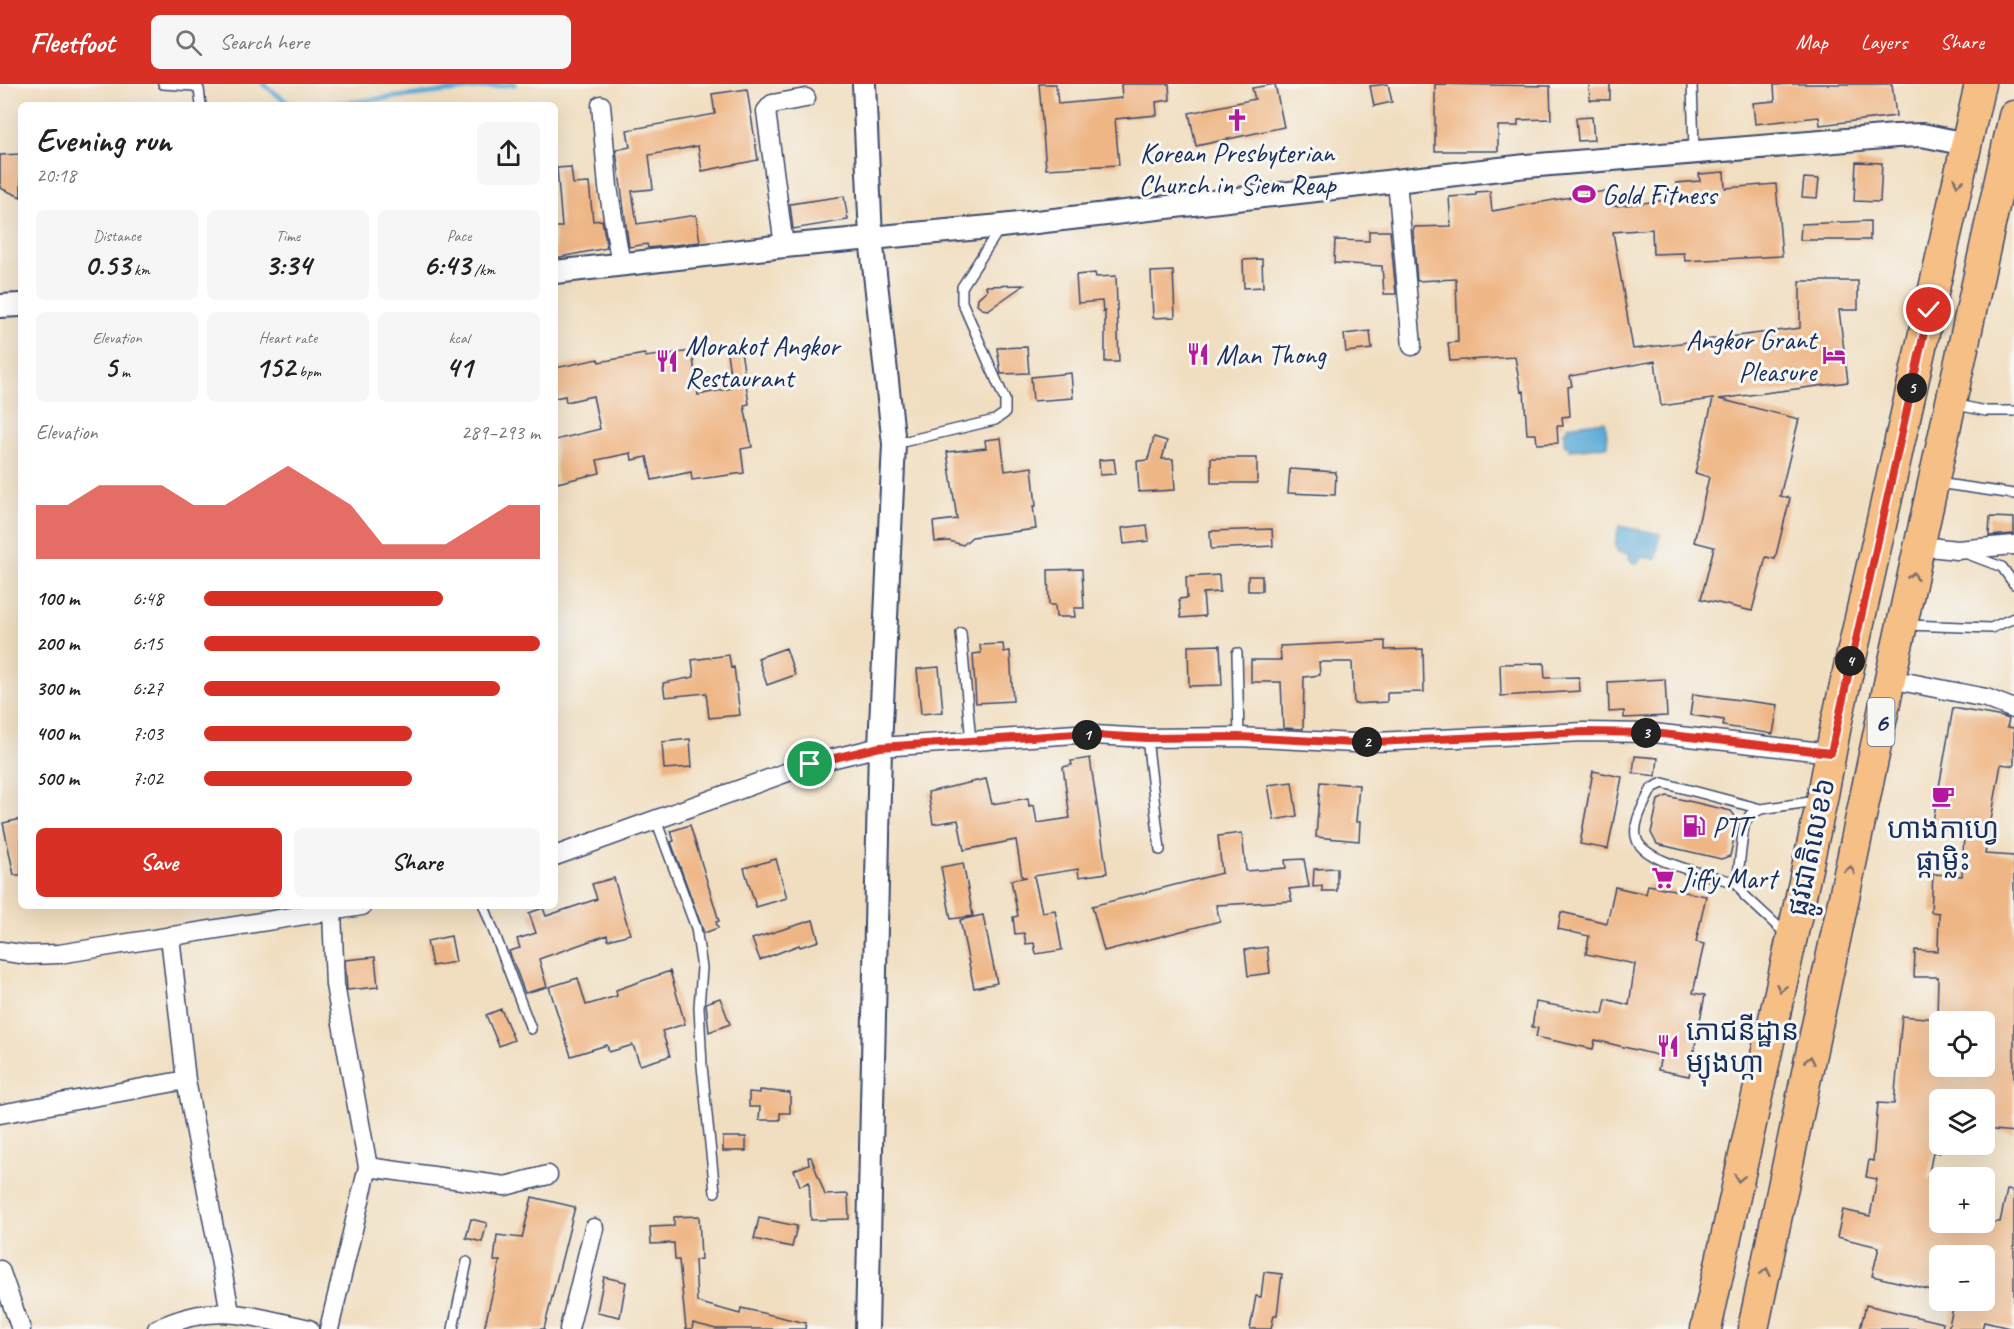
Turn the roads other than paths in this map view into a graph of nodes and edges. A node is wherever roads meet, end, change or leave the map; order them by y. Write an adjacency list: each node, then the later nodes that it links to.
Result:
1 (163, 84): 6 (lane)
2 (864, 84): 13 (street)
3 (1692, 84): 10 (lane)
4 (1980, 84): 9 (main road, ផ្លូវជាតិលេខ៦ / 6)
5 (806, 98): 14 (street)
6 (201, 102)
7 (601, 105): 15 (street)
8 (2014, 116): 20 (main road, ផ្លូវជាតិលេខ៦ / 6)
9 (1966, 144): 10 (street); 37 (main road, ផ្លូវជាតិលេខ៦ / 6, one-way to 37)
10 (1694, 150): 11 (street)
11 (1397, 180): 12 (street); 19 (street)
12 (1002, 226): 13 (street); 22 (lane)
13 (871, 238): 14 (street); 22 (street)
14 (784, 246): 15 (street)
15 (621, 265): 16 (street)
16 (558, 272)
17 (18, 305): 18 (street)
18 (0, 306)
19 (1412, 346)
20 (1951, 403): 21 (lane); 23 (main road, ផ្លូវជាតិលេខ៦ / 6)
21 (2014, 411)
22 (894, 444): 39 (street)
23 (1935, 482): 24 (lane); 26 (main road, ផ្លូវជាតិលេខ៦ / 6)
24 (2014, 494)
25 (2014, 545): 27 (street)
26 (1920, 546): 27 (street); 30 (main road, ផ្លូវជាតិលេខ៦ / 6, one-way to 26)
27 (1957, 550): 28 (lane)
28 (2014, 584)
29 (2014, 618): 30 (lane)
30 (1902, 624): 33 (main road, ផ្លូវជាតិលេខ៦ / 6)
31 (961, 633): 38 (lane)
32 (1237, 653): 35 (lane)
33 (1890, 679): 34 (street); 40 (main road, ផ្លូវជាតិលេខ៦ / 6)
34 (2014, 709)
35 (1239, 737): 36 (street); 37 (street)
36 (1147, 738): 38 (street); 44 (lane)
37 (1833, 739): 40 (main road); 41 (main road, ផ្លូវជាតិលេខ៦ / 6)
38 (971, 742): 39 (street)
39 (880, 747): 43 (street); 69 (street)
40 (1876, 748): 71 (main road, ផ្លូវជាតិលេខ៦ / 6, one-way to 40)
41 (1822, 800): 42 (lane); 51 (main road, ផ្លូវជាតិលេខ៦ / 6)
42 (1761, 809): 46 (lane); 46 (lane)
43 (656, 820): 45 (street); 58 (lane)
44 (1160, 850)
45 (558, 855)
46 (1737, 883): 51 (lane)
47 (344, 909): 49 (street)
48 (485, 909): 53 (lane)
49 (332, 911): 50 (street); 56 (street)
50 (170, 936): 52 (street); 54 (street)
51 (1792, 939): 70 (main road, ផ្លូវជាតិលេខ៦ / 6, one-way to 70)
52 (0, 951)
53 (531, 1029)
54 (186, 1080): 55 (street); 62 (street)
55 (0, 1114)
56 (368, 1167): 57 (street); 66 (street)
57 (548, 1175)
58 (715, 1192)
59 (594, 1228): 68 (street)
60 (467, 1262): 67 (lane)
61 (0, 1270): 63 (street)
62 (230, 1312): 64 (street); 65 (street)
63 (21, 1329)
64 (157, 1329)
65 (309, 1329)
66 (329, 1329)
67 (453, 1329)
68 (569, 1329)
69 (867, 1329)
70 (1706, 1329)
71 (1753, 1329)

